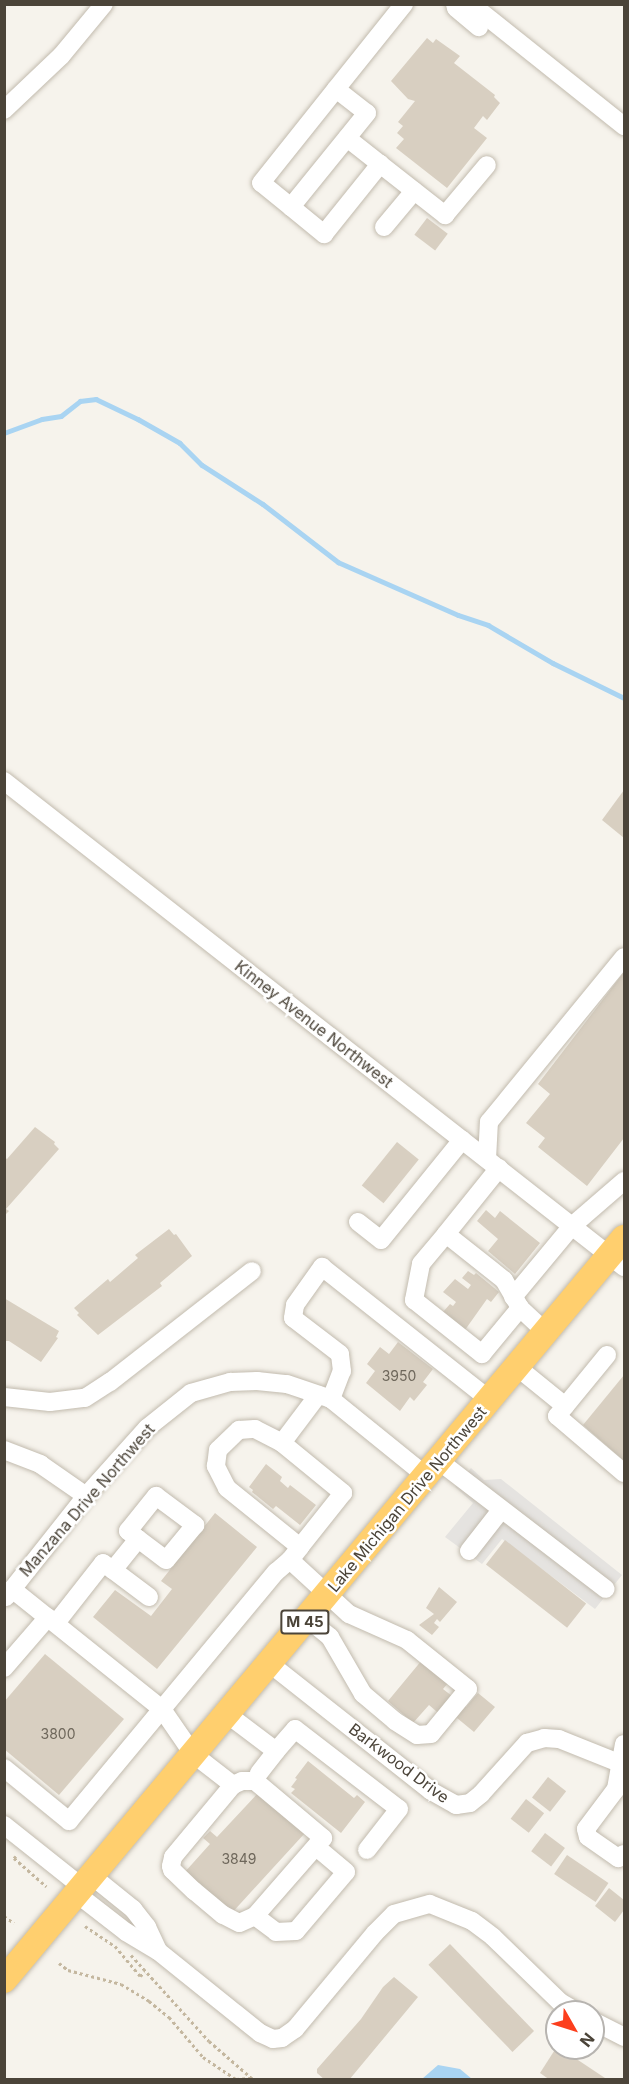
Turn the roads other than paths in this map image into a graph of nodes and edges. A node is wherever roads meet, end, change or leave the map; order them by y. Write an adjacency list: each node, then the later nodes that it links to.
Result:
1 (104, 4): 7 (street)
2 (404, 4): 6 (street)
3 (455, 4): 5 (street)
4 (471, 4): 5 (street)
5 (556, 72): 8 (street)
6 (336, 89): 9 (street); 13 (street)
7 (4, 110)
8 (624, 126)
9 (347, 138): 10 (street); 13 (street)
10 (380, 164): 12 (street); 13 (street)
11 (487, 165): 12 (street)
12 (414, 190): 14 (street)
13 (291, 207)
14 (384, 227)
15 (4, 781): 17 (street, Kinney Avenue Northwest)
16 (624, 957): 18 (street)
17 (462, 1140): 18 (street, Kinney Avenue Northwest); 20 (street)
18 (493, 1164): 21 (street, Kinney Avenue Northwest); 22 (street)
19 (624, 1181): 21 (street)
20 (358, 1222)
21 (572, 1226): 23 (street, Kinney Avenue Northwest); 25 (street)
22 (446, 1234): 25 (street); 25 (street)
23 (620, 1254): 26 (highway, Lake Michigan Drive Northwest / M 45)
24 (252, 1271): 29 (street)
25 (517, 1303): 26 (street)
26 (546, 1332): 28 (highway, Lake Michigan Drive Northwest / M 45)
27 (607, 1355): 32 (street)
28 (517, 1367): 31 (highway, Lake Michigan Drive Northwest / M 45); 32 (street)
29 (4, 1397)
30 (325, 1397): 31 (street); 33 (street); 35 (street, Manzana Drive Northwest); 37 (street, Manzana Drive Northwest)
31 (489, 1400): 35 (highway, Lake Michigan Drive Northwest / M 45)
32 (565, 1406): 36 (street)
33 (282, 1443): 41 (street); 41 (street)
34 (4, 1450): 37 (street)
35 (432, 1468): 38 (street, Manzana Drive Northwest); 45 (highway, Lake Michigan Drive Northwest / M 45)
36 (624, 1473)
37 (86, 1496): 44 (street, Manzana Drive Northwest)
38 (501, 1510): 40 (street); 43 (street, Manzana Drive Northwest)
39 (138, 1539): 42 (street)
40 (470, 1551)
41 (295, 1554): 45 (street); 51 (street)
42 (113, 1570): 46 (street); 48 (street)
43 (606, 1589)
44 (8, 1593): 48 (street)
45 (328, 1595): 47 (highway, Lake Michigan Drive Northwest / M 45); 47 (street)
46 (149, 1597)
47 (308, 1619): 49 (highway, Lake Michigan Drive Northwest / M 45)
48 (52, 1620): 50 (street); 51 (street)
49 (269, 1664): 52 (highway, Lake Michigan Drive Northwest / M 45); 56 (street, Barkwood Drive)
50 (4, 1668)
51 (162, 1709): 55 (street); 57 (street)
52 (227, 1714): 54 (street); 55 (highway, Lake Michigan Drive Northwest / M 45)
53 (624, 1744): 56 (street)
54 (276, 1751): 58 (street); 62 (street)
55 (193, 1754): 59 (street); 64 (highway, Lake Michigan Drive Northwest / M 45)
56 (623, 1764): 63 (street)
57 (4, 1768)
58 (259, 1773)
59 (233, 1785): 61 (street); 65 (street)
60 (4, 1825): 64 (street)
61 (316, 1846): 65 (street); 65 (street)
62 (367, 1850)
63 (624, 1854)
64 (84, 1885): 66 (highway, Lake Michigan Drive Northwest / M 45); 67 (street)
65 (255, 1916)
66 (4, 1980)
67 (558, 2000)
68 (605, 2027): 69 (street)
69 (624, 2037)

